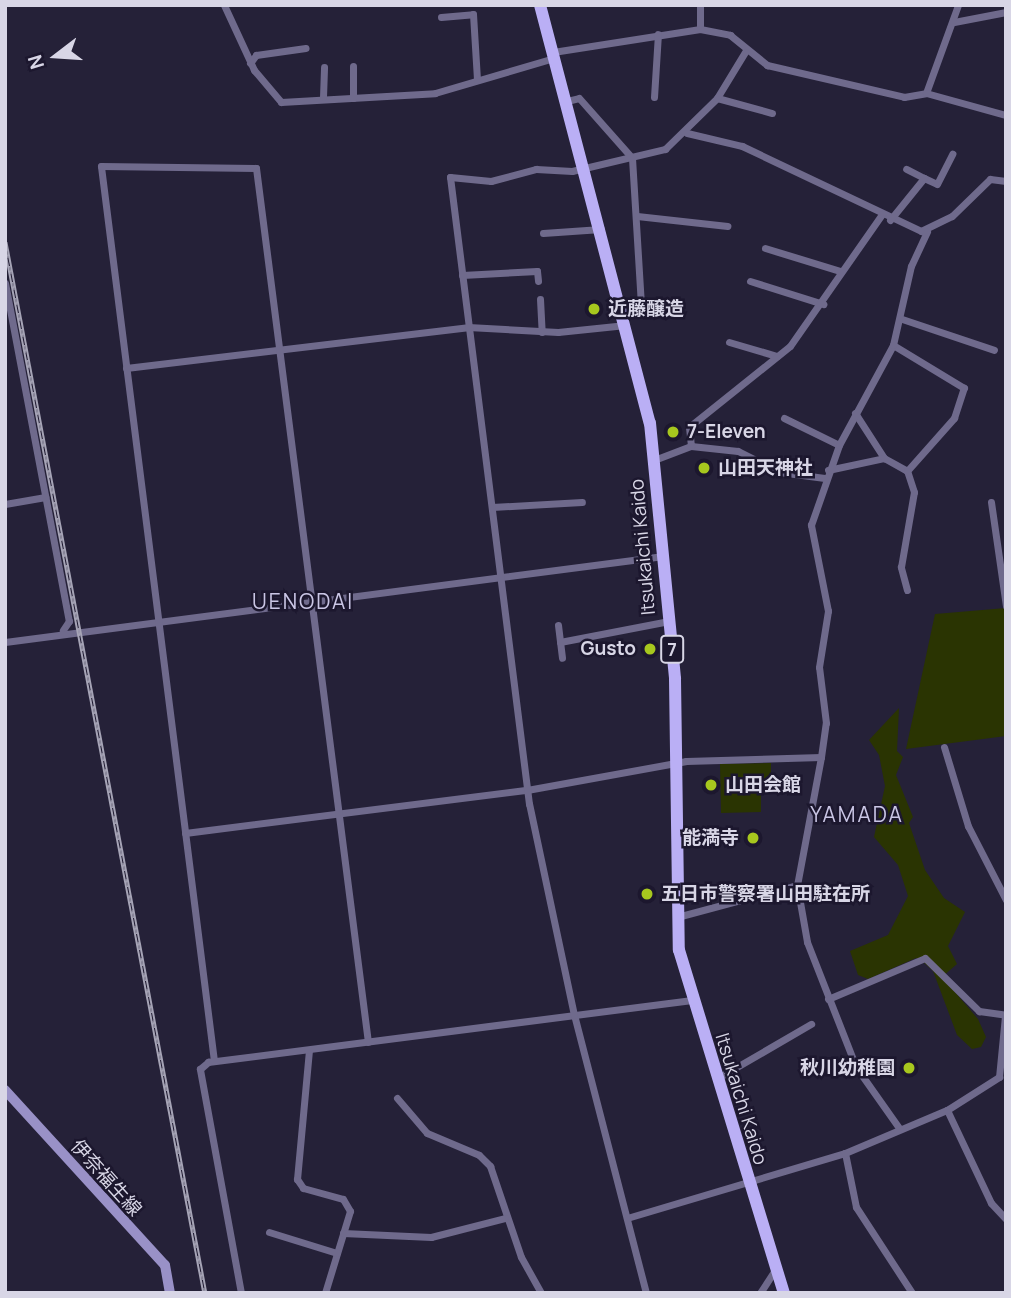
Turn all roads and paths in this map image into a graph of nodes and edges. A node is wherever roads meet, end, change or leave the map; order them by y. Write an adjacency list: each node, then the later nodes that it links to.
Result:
1 (224, 5): 13 (street)
2 (540, 5): 12 (main road, Itsukaichi Kaido / 7)
3 (700, 5): 8 (street)
4 (958, 5): 7 (street)
5 (1006, 12): 7 (street)
6 (441, 17): 16 (street)
7 (954, 22): 17 (street)
8 (699, 29): 9 (street); 11 (street)
9 (658, 34): 12 (street); 19 (street)
10 (306, 48): 13 (street)
11 (745, 52): 17 (street); 21 (street)
12 (553, 55): 16 (street); 22 (main road, Itsukaichi Kaido / 7)
13 (250, 63): 18 (street)
14 (353, 66): 20 (street)
15 (324, 68): 18 (street)
16 (477, 80): 20 (street)
17 (926, 93): 24 (street)
18 (323, 97): 20 (street)
19 (654, 97)
20 (352, 98)
21 (717, 98): 23 (street); 25 (street)
22 (566, 101): 27 (street); 28 (main road, Itsukaichi Kaido / 7)
23 (772, 113)
24 (1006, 115)
25 (687, 133): 27 (street); 32 (street)
26 (952, 154): 30 (street)
27 (632, 158): 28 (street); 33 (street)
28 (586, 169): 36 (main road, Itsukaichi Kaido / 7); 41 (street)
29 (906, 169): 30 (street)
30 (924, 178): 34 (street)
31 (1006, 181): 37 (street)
32 (882, 214): 34 (street); 40 (street)
33 (637, 216): 35 (street); 48 (street)
34 (890, 220): 37 (street)
35 (727, 226)
36 (602, 229): 38 (street); 48 (main road, Itsukaichi Kaido / 7)
37 (927, 232): 49 (street)
38 (543, 233)
39 (765, 248): 40 (street)
40 (840, 271): 47 (street)
41 (462, 275): 42 (street); 51 (street)
42 (538, 281)
43 (750, 281): 47 (street)
44 (5, 283): 45 (street)
45 (7, 298): 67 (street)
46 (540, 299): 52 (street)
47 (823, 304): 57 (street)
48 (624, 311): 50 (main road, Itsukaichi Kaido / 7)
49 (902, 319): 54 (street); 56 (street)
50 (628, 325): 52 (street); 64 (main road, Itsukaichi Kaido / 7)
51 (468, 327): 52 (street); 55 (street); 71 (street)
52 (542, 332)
53 (729, 342): 57 (street)
54 (893, 345): 59 (street); 65 (street)
55 (280, 349): 58 (street); 58 (street); 75 (street)
56 (994, 350)
57 (777, 356): 62 (street)
58 (126, 368): 77 (street)
59 (855, 413): 61 (street); 63 (street)
60 (784, 418): 61 (street)
61 (839, 445): 66 (street)
62 (691, 446): 64 (street); 66 (street)
63 (884, 458): 65 (street); 66 (street)
64 (654, 460): 72 (main road, Itsukaichi Kaido / 7)
65 (907, 471): 74 (street)
66 (826, 474): 85 (street)
67 (45, 497): 70 (street); 80 (street)
68 (582, 502): 71 (street)
69 (991, 502): 76 (street)
70 (5, 505)
71 (492, 507): 73 (street)
72 (663, 556): 73 (street); 78 (main road, Itsukaichi Kaido / 7)
73 (501, 576): 75 (street); 87 (street)
74 (907, 590)
75 (312, 601): 77 (street); 88 (street)
76 (1006, 606)
77 (158, 620): 80 (street); 89 (street)
78 (669, 621): 82 (street); 86 (main road, Itsukaichi Kaido / 7)
79 (558, 625): 82 (street)
80 (64, 630): 81 (street)
81 (5, 642)
82 (560, 642): 83 (street)
83 (562, 658)
84 (944, 747): 91 (street)
85 (821, 757): 86 (street); 90 (street)
86 (678, 765): 87 (street); 92 (main road, Itsukaichi Kaido / 7)
87 (527, 790): 88 (street); 95 (street)
88 (340, 814): 89 (street); 98 (street)
89 (186, 833): 100 (street)
90 (797, 885): 92 (street); 93 (street)
91 (1006, 900)
92 (675, 918): 94 (main road, Itsukaichi Kaido / 7)
93 (828, 999): 96 (street); 105 (street)
94 (692, 1000): 95 (street); 101 (main road, Itsukaichi Kaido / 7)
95 (574, 1015): 98 (street); 109 (street)
96 (1005, 1016): 104 (street)
97 (811, 1024): 101 (street)
98 (368, 1042): 99 (street)
99 (309, 1050): 100 (street); 112 (street)
100 (214, 1061): 116 (street)
101 (715, 1079): 107 (main road, Itsukaichi Kaido / 7)
102 (5, 1090): 115 (main road, 伊奈福生線)
103 (397, 1097): 108 (street)
104 (947, 1110): 105 (street); 110 (street)
105 (899, 1128): 106 (street)
106 (845, 1153): 107 (street); 122 (street)
107 (746, 1181): 109 (street); 114 (main road, Itsukaichi Kaido / 7)
108 (505, 1218): 112 (street); 118 (street)
109 (627, 1218): 119 (street)
110 (1006, 1219)
111 (269, 1232): 113 (street)
112 (343, 1233): 113 (street)
113 (337, 1253): 117 (street)
114 (775, 1270): 120 (street); 121 (main road, Itsukaichi Kaido / 7)
115 (170, 1293)
116 (240, 1293)
117 (325, 1293)
118 (541, 1293)
119 (646, 1293)
120 (760, 1293)
121 (784, 1293)
122 (912, 1293)

